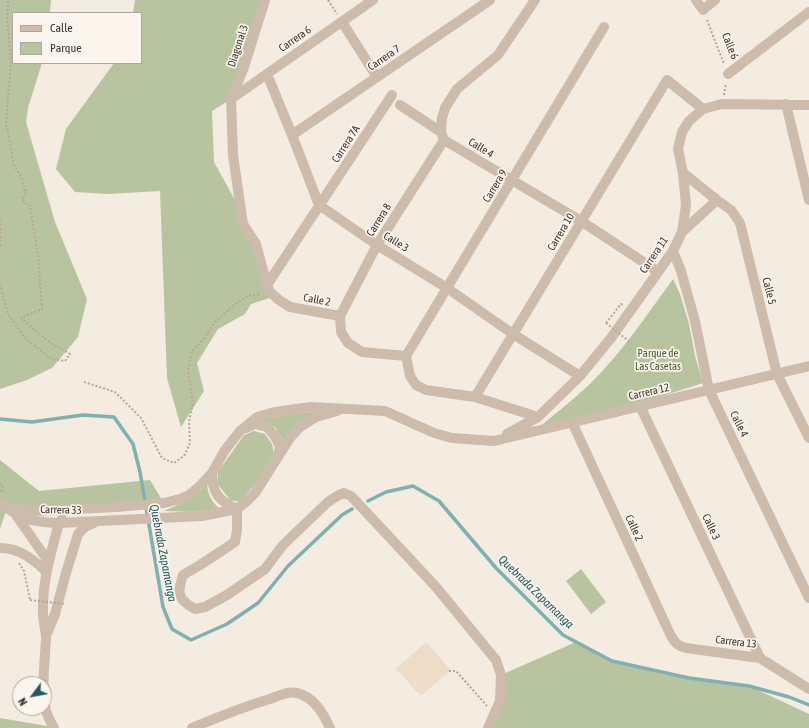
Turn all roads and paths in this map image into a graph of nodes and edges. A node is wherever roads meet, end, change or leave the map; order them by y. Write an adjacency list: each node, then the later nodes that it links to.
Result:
1 (8, 0): 37 (path)
2 (265, 0): 17 (street, Diagonal 3)
3 (328, 0): 11 (path)
4 (373, 0): 11 (street, Carrera 6)
5 (490, 0): 15 (street, Carrera 7)
6 (535, 0): 24 (street, Carrera 8)
7 (696, 0): 9 (street)
8 (715, 0): 9 (street)
9 (703, 10): 14 (path, Calle 6)
10 (809, 12): 14 (street)
11 (342, 22): 13 (street, Carrera 6); 15 (street)
12 (604, 28): 26 (street, Carrera 9)
13 (267, 74): 17 (street, Carrera 6); 23 (street)
14 (728, 74): 19 (path, Calle 6)
15 (377, 77): 23 (street, Carrera 7)
16 (392, 95): 29 (street, Carrera 7A)
17 (231, 99): 39 (street)
18 (400, 104): 24 (street, Calle 4)
19 (722, 104): 20 (street, Carrera 11); 22 (street, Carrera 11)
20 (786, 104): 21 (street, Carrera 11); 28 (street)
21 (809, 104)
22 (703, 109): 25 (street, Carrera 11); 31 (street, Carrera 10)
23 (292, 135): 29 (street)
24 (443, 136): 26 (street, Calle 4); 33 (street, Carrera 8)
25 (683, 173): 27 (street, Calle 5); 32 (street, Carrera 11)
26 (512, 181): 31 (street, Calle 4); 38 (street, Carrera 9)
27 (717, 200): 32 (street); 46 (street, Calle 5)
28 (809, 200)
29 (319, 205): 33 (street, Calle 3); 39 (street)
30 (0, 220): 34 (path)
31 (581, 221): 36 (street, Calle 4); 42 (street, Carrera 10)
32 (682, 232): 35 (street, Carrera 11)
33 (377, 245): 38 (street, Calle 3); 41 (street, Carrera 8)
34 (0, 246)
35 (673, 250): 36 (street, Carrera 11); 49 (street, Calle 4)
36 (657, 271): 47 (street, Carrera 11)
37 (0, 284)
38 (447, 288): 42 (street, Calle 3); 44 (street, Carrera 9)
39 (268, 289): 41 (street, Calle 2); 48 (path)
40 (621, 304): 43 (path, bridge)
41 (340, 316): 44 (street, Calle 2)
42 (513, 334): 47 (street, Calle 3); 50 (street, Carrera 10)
43 (631, 343)
44 (406, 356): 50 (street)
45 (809, 366): 46 (street, Carrera 12)
46 (777, 374): 49 (street, Carrera 12); 56 (street, Calle 5)
47 (580, 376): 53 (street, Carrera 11)
48 (84, 382)
49 (709, 390): 51 (street, Carrera 12); 72 (street, Calle 4)
50 (475, 397): 53 (street)
51 (640, 406): 54 (street, Carrera 12); 76 (street, Calle 3)
52 (343, 409): 55 (street); 57 (street); 58 (street)
53 (538, 417): 57 (street, Carrera 11)
54 (572, 422): 57 (street, Carrera 12); 75 (street, Calle 2)
55 (240, 430): 58 (street); 59 (street)
56 (809, 438)
57 (494, 441)
58 (278, 457): 64 (street)
59 (212, 473): 63 (street, Carrera 33); 64 (street)
60 (2, 484): 61 (path)
61 (0, 498)
62 (3, 505): 63 (street, Carrera 33); 65 (street, Carrera 33)
63 (82, 508): 67 (street)
64 (237, 509): 66 (street, Carrera 33); 79 (street)
65 (16, 515): 67 (street, Carrera 33); 69 (street)
66 (101, 522): 67 (street, Carrera 33); 74 (street)
67 (59, 523): 69 (street)
68 (0, 548): 71 (street)
69 (48, 561): 71 (street)
70 (18, 562): 73 (path, bridge)
71 (46, 571): 74 (street)
72 (809, 598)
73 (65, 604)
74 (46, 636): 80 (street)
75 (675, 643): 76 (street, Carrera 13)
76 (760, 658): 78 (street, Carrera 13)
77 (449, 672): 79 (path)
78 (809, 689)
79 (494, 714): 83 (street)
80 (54, 728)
81 (192, 728): 82 (street)
82 (330, 728)
83 (488, 728)

